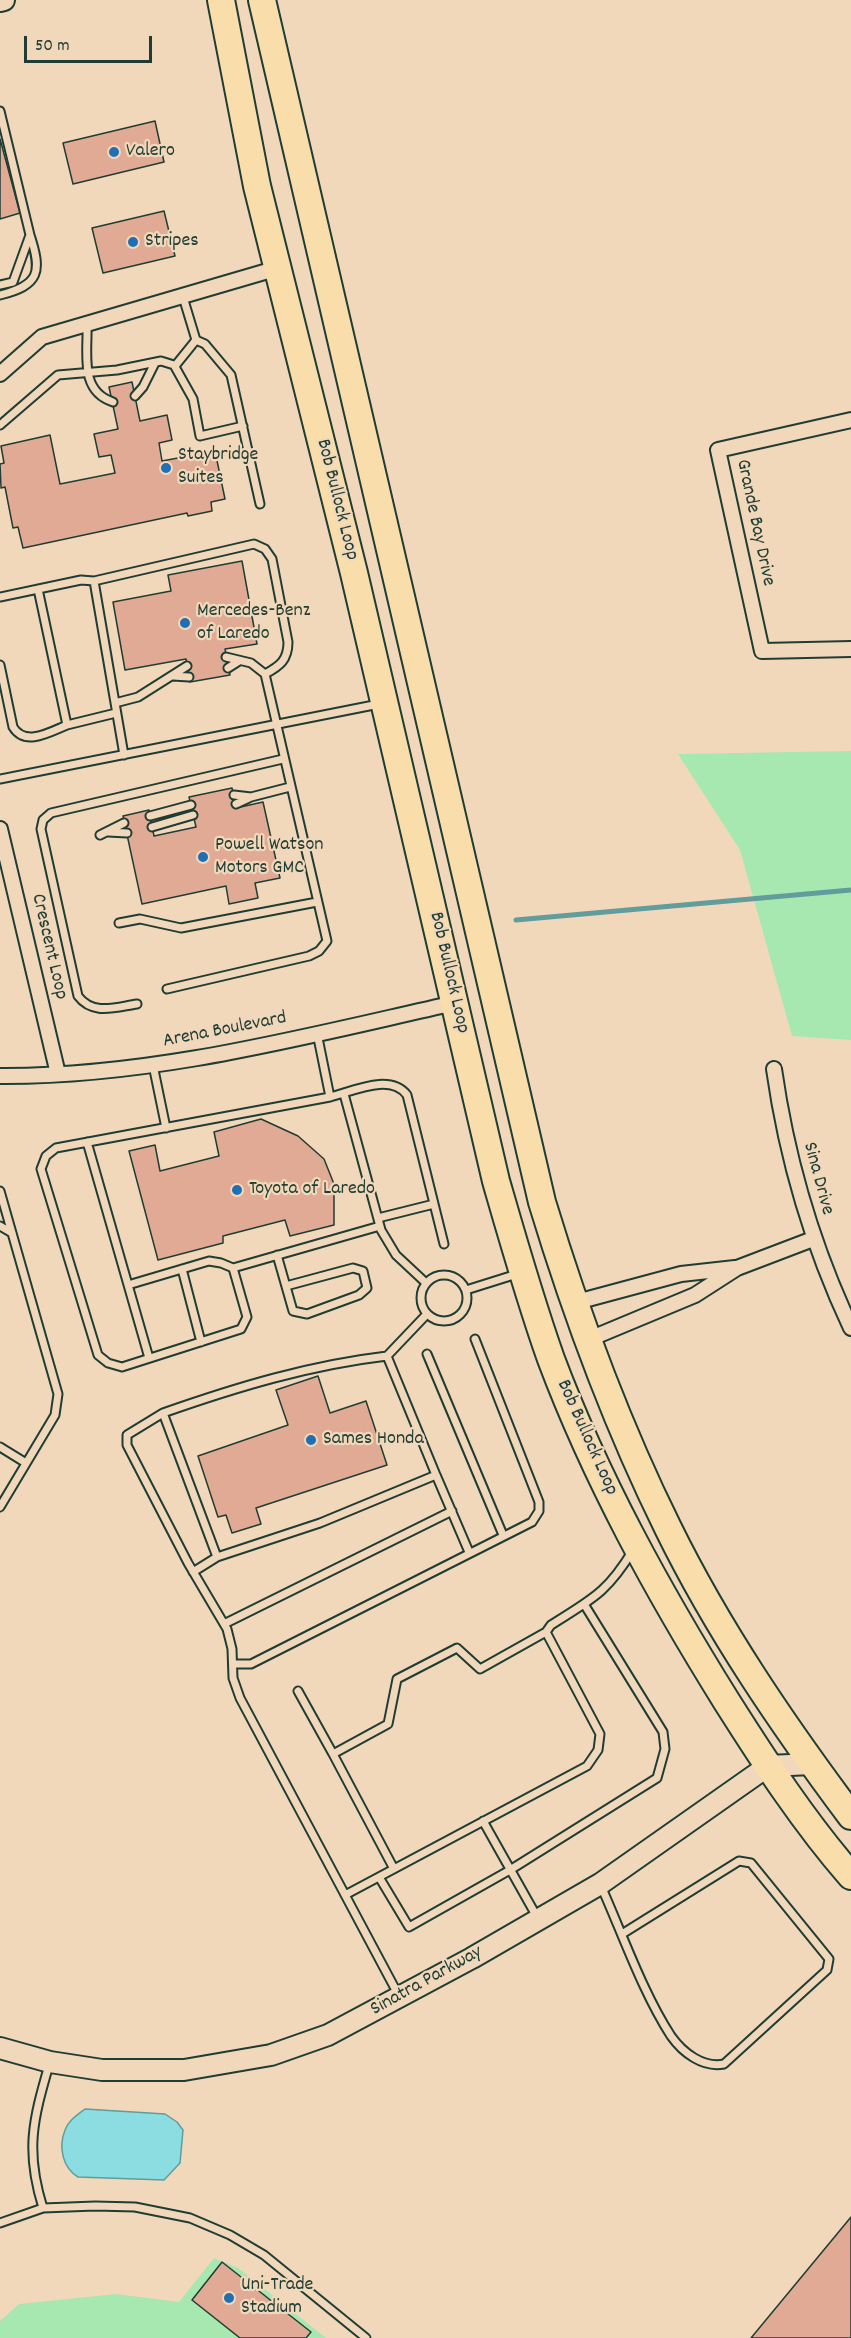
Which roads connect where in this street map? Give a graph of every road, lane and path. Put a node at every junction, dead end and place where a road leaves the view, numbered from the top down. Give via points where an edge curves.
1 (221, 0) edge
2 (262, 0) edge
3 (0, 111) edge
4 (30, 235) junction
5 (278, 268) junction
6 (0, 285) edge
7 (0, 295) edge
8 (183, 297) junction
9 (87, 326) junction
10 (196, 340) junction
11 (155, 363) junction
12 (175, 366) junction
13 (0, 374) edge
14 (87, 374) junction
15 (135, 396) dead end
16 (112, 402) dead end
17 (851, 420) edge
18 (0, 425) edge
19 (243, 426) junction
20 (260, 504) dead end
21 (94, 581) junction
22 (38, 589) junction
23 (0, 597) edge
24 (851, 649) edge
25 (226, 657) dead end
26 (239, 662) junction
27 (0, 665) edge
28 (187, 666) dead end
29 (228, 668) dead end
30 (265, 674) junction
31 (171, 677) junction
32 (189, 677) dead end
33 (115, 703) junction
34 (385, 703) junction
35 (116, 713) junction
36 (67, 725) junction
37 (275, 725) junction
38 (124, 755) junction
39 (283, 759) junction
40 (0, 779) edge
41 (290, 787) junction
42 (234, 795) dead end
43 (251, 797) junction
44 (236, 804) dead end
45 (191, 805) dead end
46 (193, 815) dead end
47 (150, 816) dead end
48 (124, 823) dead end
49 (152, 827) dead end
50 (0, 829) edge
51 (108, 832) junction
52 (127, 833) dead end
53 (100, 835) dead end
54 (5, 869) edge
55 (317, 902) junction
56 (119, 923) dead end
57 (167, 989) dead end
58 (455, 1003) junction
59 (138, 1004) dead end
60 (317, 1033) junction
61 (153, 1065) junction
62 (774, 1069) dead end
63 (58, 1074) junction
64 (0, 1076) edge
65 (344, 1094) junction
66 (330, 1097) junction
67 (166, 1128) junction
68 (87, 1142) junction
69 (0, 1191) edge
70 (435, 1204) junction
71 (379, 1222) junction
72 (0, 1226) edge
73 (12, 1233) junction
74 (813, 1239) junction
75 (444, 1244) dead end
76 (277, 1255) junction
77 (233, 1268) junction
78 (737, 1268) junction
79 (182, 1269) junction
80 (522, 1273) junction
81 (426, 1283) junction
82 (128, 1285) junction
83 (286, 1286) junction
84 (466, 1290) junction
85 (573, 1303) junction
86 (427, 1314) junction
87 (851, 1328) edge
88 (475, 1340) dead end
89 (587, 1340) junction
90 (201, 1342) junction
91 (428, 1354) dead end
92 (387, 1356) junction
93 (149, 1358) junction
94 (163, 1413) junction
95 (0, 1447) edge
96 (26, 1463) junction
97 (436, 1475) junction
98 (0, 1491) edge
99 (7, 1495) junction
100 (0, 1507) edge
101 (452, 1511) junction
102 (503, 1535) junction
103 (635, 1545) junction
104 (469, 1552) junction
105 (217, 1557) junction
106 (193, 1572) junction
107 (584, 1604) junction
108 (224, 1624) junction
109 (546, 1632) junction
110 (232, 1664) junction
111 (298, 1690) dead end
112 (333, 1754) junction
113 (812, 1764) junction
114 (768, 1766) junction
115 (851, 1816) edge
116 (483, 1821) junction
117 (393, 1869) junction
118 (510, 1870) junction
119 (851, 1876) edge
120 (379, 1877) junction
121 (600, 1884) junction
122 (345, 1895) junction
123 (538, 1920) junction
124 (622, 1934) junction
125 (400, 1998) junction
126 (0, 2048) edge
127 (50, 2061) junction
128 (43, 2208) junction
129 (0, 2223) edge
130 (366, 2338) edge

1 - 5 highway, Bob Bullock Loop via 257,186
2 - 85 highway, Bob Bullock Loop via 542,1202
3 - 4 lane
4 - 6 lane via 13,282
4 - 7 lane via 38,260 36,273 19,290
5 - 8 street
5 - 34 highway, Bob Bullock Loop
8 - 9 street
8 - 10 lane
9 - 13 street via 42,337
9 - 14 lane
10 - 12 lane
10 - 19 lane via 205,344 231,375
11 - 12 lane
11 - 14 lane
11 - 15 lane
12 - 19 lane via 193,399 200,436
14 - 16 lane via 94,391
14 - 18 lane via 58,375
17 - 24 street, Grande Bay Drive via 718,450 762,651
19 - 20 lane
21 - 22 lane
21 - 30 lane via 254,544 265,549 272,559 288,652 282,665
21 - 33 lane
22 - 23 lane
22 - 36 lane
25 - 26 lane
26 - 29 lane
26 - 30 lane via 251,663
27 - 36 lane via 18,735 24,738 45,734
28 - 31 lane
30 - 37 lane
31 - 32 lane
31 - 33 lane via 138,697
33 - 35 lane
34 - 37 lane
34 - 58 highway, Bob Bullock Loop
35 - 36 lane
35 - 38 lane
37 - 38 lane
37 - 39 lane
38 - 40 lane
39 - 41 lane
39 - 59 lane via 51,813 43,820 41,829 78,996 96,1010
41 - 43 lane
41 - 55 lane
42 - 43 lane
43 - 44 lane
45 - 47 lane
46 - 49 lane
48 - 51 lane
50 - 54 street, Crescent Loop
51 - 52 lane
51 - 53 lane
54 - 63 street, Crescent Loop
55 - 56 lane via 181,928 140,919
55 - 57 lane via 327,941 319,951
58 - 60 street, Arena Boulevard
58 - 80 highway, Bob Bullock Loop
60 - 61 street, Arena Boulevard
60 - 66 lane
61 - 63 street, Arena Boulevard
61 - 67 lane
62 - 74 street, Sina Drive via 781,1119
63 - 64 street, Arena Boulevard
65 - 66 lane
65 - 70 lane via 390,1083 400,1086 408,1095
65 - 71 lane
66 - 67 lane
67 - 68 lane
68 - 82 lane
68 - 93 lane via 56,1148 46,1156 41,1169 98,1355 122,1367
69 - 73 lane
70 - 71 lane
70 - 75 lane
71 - 76 lane
71 - 81 lane via 396,1255
72 - 73 lane
73 - 96 lane via 58,1394 55,1415
74 - 78 street
74 - 87 street, Sina Drive
76 - 77 lane
76 - 83 lane
77 - 79 lane via 208,1261
77 - 90 lane via 246,1323 241,1329
78 - 85 street via 681,1274
78 - 89 street via 695,1294
79 - 82 lane
79 - 90 lane
80 - 84 lane
80 - 103 highway, Bob Bullock Loop via 556,1371
81 - 84 lane via 436,1275 451,1275
81 - 86 lane via 421,1301
82 - 93 lane
83 - 83 lane via 293,1311 298,1314 359,1295 367,1288 363,1271 353,1268
84 - 86 lane via 466,1305 458,1317 443,1321
85 - 89 highway, Bob Bullock Loop
86 - 92 lane
88 - 102 lane via 539,1502 539,1511 532,1521
89 - 113 highway, Bob Bullock Loop via 610,1402 668,1529 726,1635
90 - 93 lane
91 - 102 lane
92 - 94 lane via 344,1361 246,1384
92 - 97 lane
94 - 105 lane
94 - 106 lane via 136,1428 127,1436 127,1445
95 - 96 lane
96 - 99 lane
97 - 101 lane
97 - 105 lane via 320,1523
98 - 99 lane
99 - 100 lane
101 - 104 lane
101 - 108 lane
102 - 104 lane
103 - 107 lane via 605,1590
103 - 114 highway, Bob Bullock Loop
104 - 110 lane via 251,1664
105 - 106 lane
106 - 108 lane
107 - 109 lane
107 - 118 lane via 663,1732 662,1766 657,1778
108 - 110 lane
109 - 112 lane via 480,1669 457,1648 398,1679 388,1724
109 - 116 lane via 600,1734 598,1750 586,1766
110 - 122 lane via 232,1678 240,1698
111 - 112 lane
112 - 117 lane
113 - 114 street
113 - 115 highway, Bob Bullock Loop
114 - 119 highway, Bob Bullock Loop
114 - 121 street, Sinatra Parkway
116 - 117 lane
116 - 118 lane
117 - 120 lane
118 - 120 lane via 408,1927
118 - 123 lane
120 - 122 lane
121 - 123 street, Sinatra Parkway
121 - 124 lane
122 - 125 lane
123 - 125 street, Sinatra Parkway
124 - 124 lane via 672,2037 700,2062 713,2066 724,2064 827,1970 829,1959 751,1863 739,1861
125 - 127 street, Sinatra Parkway via 328,2035 271,2055 226,2065 139,2072
126 - 127 street, Sinatra Parkway
127 - 128 lane via 31,2143 34,2178
128 - 129 lane
128 - 130 lane via 135,2207 190,2218 264,2255

